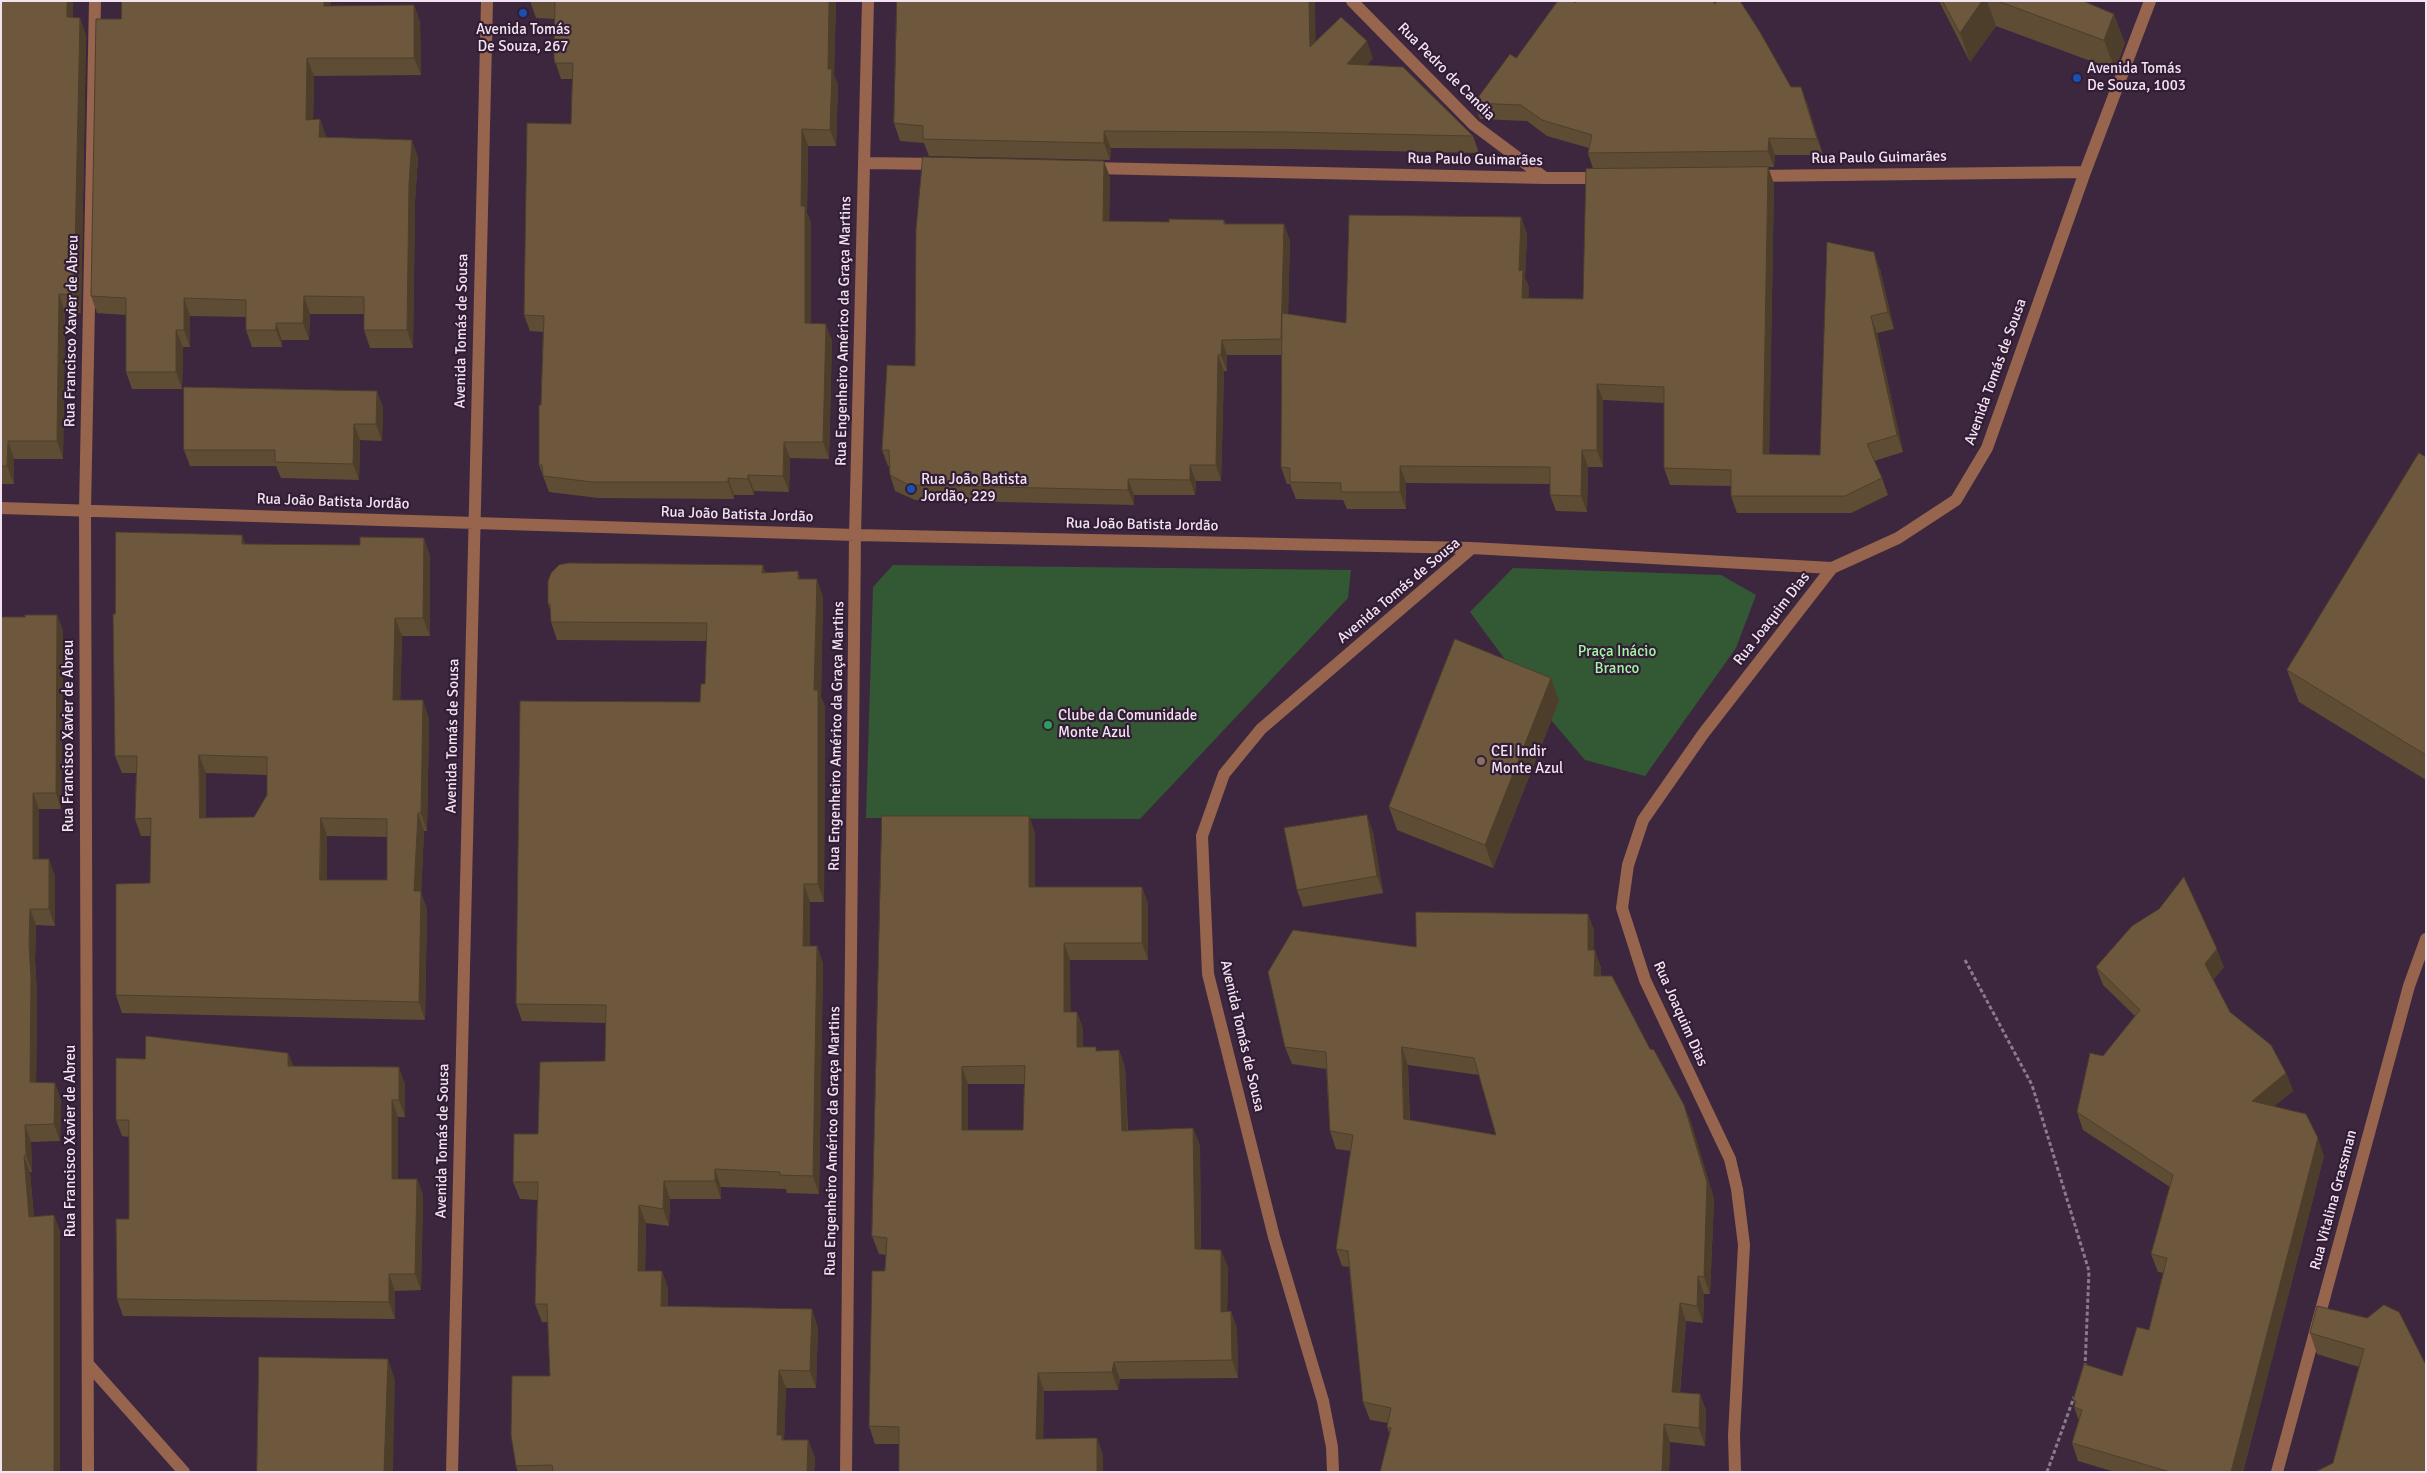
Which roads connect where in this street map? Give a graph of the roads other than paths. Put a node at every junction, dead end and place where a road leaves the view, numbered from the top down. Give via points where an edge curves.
1 (95, 1) edge
2 (487, 1) edge
3 (868, 1) edge
4 (1352, 1) edge
5 (2150, 1) edge
6 (864, 163) junction
7 (953, 165) edge
8 (1081, 168) edge
9 (2085, 172) junction
10 (1745, 176) edge
11 (1545, 178) junction
12 (1615, 178) edge
13 (1, 508) edge
14 (85, 510) junction
15 (474, 523) junction
16 (855, 535) junction
17 (1472, 548) junction
18 (1832, 568) junction
19 (2426, 939) edge
20 (88, 1364) junction
21 (88, 1472) edge
22 (184, 1472) edge
23 (452, 1472) edge
24 (846, 1472) edge
25 (1333, 1472) edge
26 (1734, 1472) edge
27 (2278, 1472) edge

1 - 14 street, Rua Francisco Xavier de Abreu
2 - 15 street, Avenida Tomás de Sousa
3 - 6 street, Rua Engenheiro Américo da Graça Martins
4 - 11 street, Rua Pedro de Candia via 1474,125
5 - 9 street, Avenida Tomás de Sousa
6 - 7 street
6 - 16 street, Rua Engenheiro Américo da Graça Martins
8 - 11 street, Rua Paulo Guimarães
9 - 10 street, Rua Paulo Guimarães
9 - 18 street, Avenida Tomás de Sousa via 1988,448 1956,500 1898,538
11 - 12 street, Rua Paulo Guimarães
13 - 14 street, Rua João Batista Jordão
14 - 15 street, Rua João Batista Jordão
14 - 20 street, Rua Francisco Xavier de Abreu
15 - 16 street, Rua João Batista Jordão
15 - 23 street, Avenida Tomás de Sousa
16 - 17 street, Rua João Batista Jordão
16 - 24 street, Rua Engenheiro Américo da Graça Martins
17 - 18 street, Avenida Tomás de Sousa
17 - 25 street, Avenida Tomás de Sousa via 1261,729 1224,774 1202,836 1208,974 1274,1237 1323,1401
18 - 26 street, Rua Joaquim Dias via 1702,734 1643,820 1628,865 1622,908 1645,980 1730,1158 1738,1189 1744,1245
19 - 27 street, Rua Vitalina Grassman via 2409,986
20 - 21 street, Rua Francisco Xavier de Abreu
20 - 22 street

